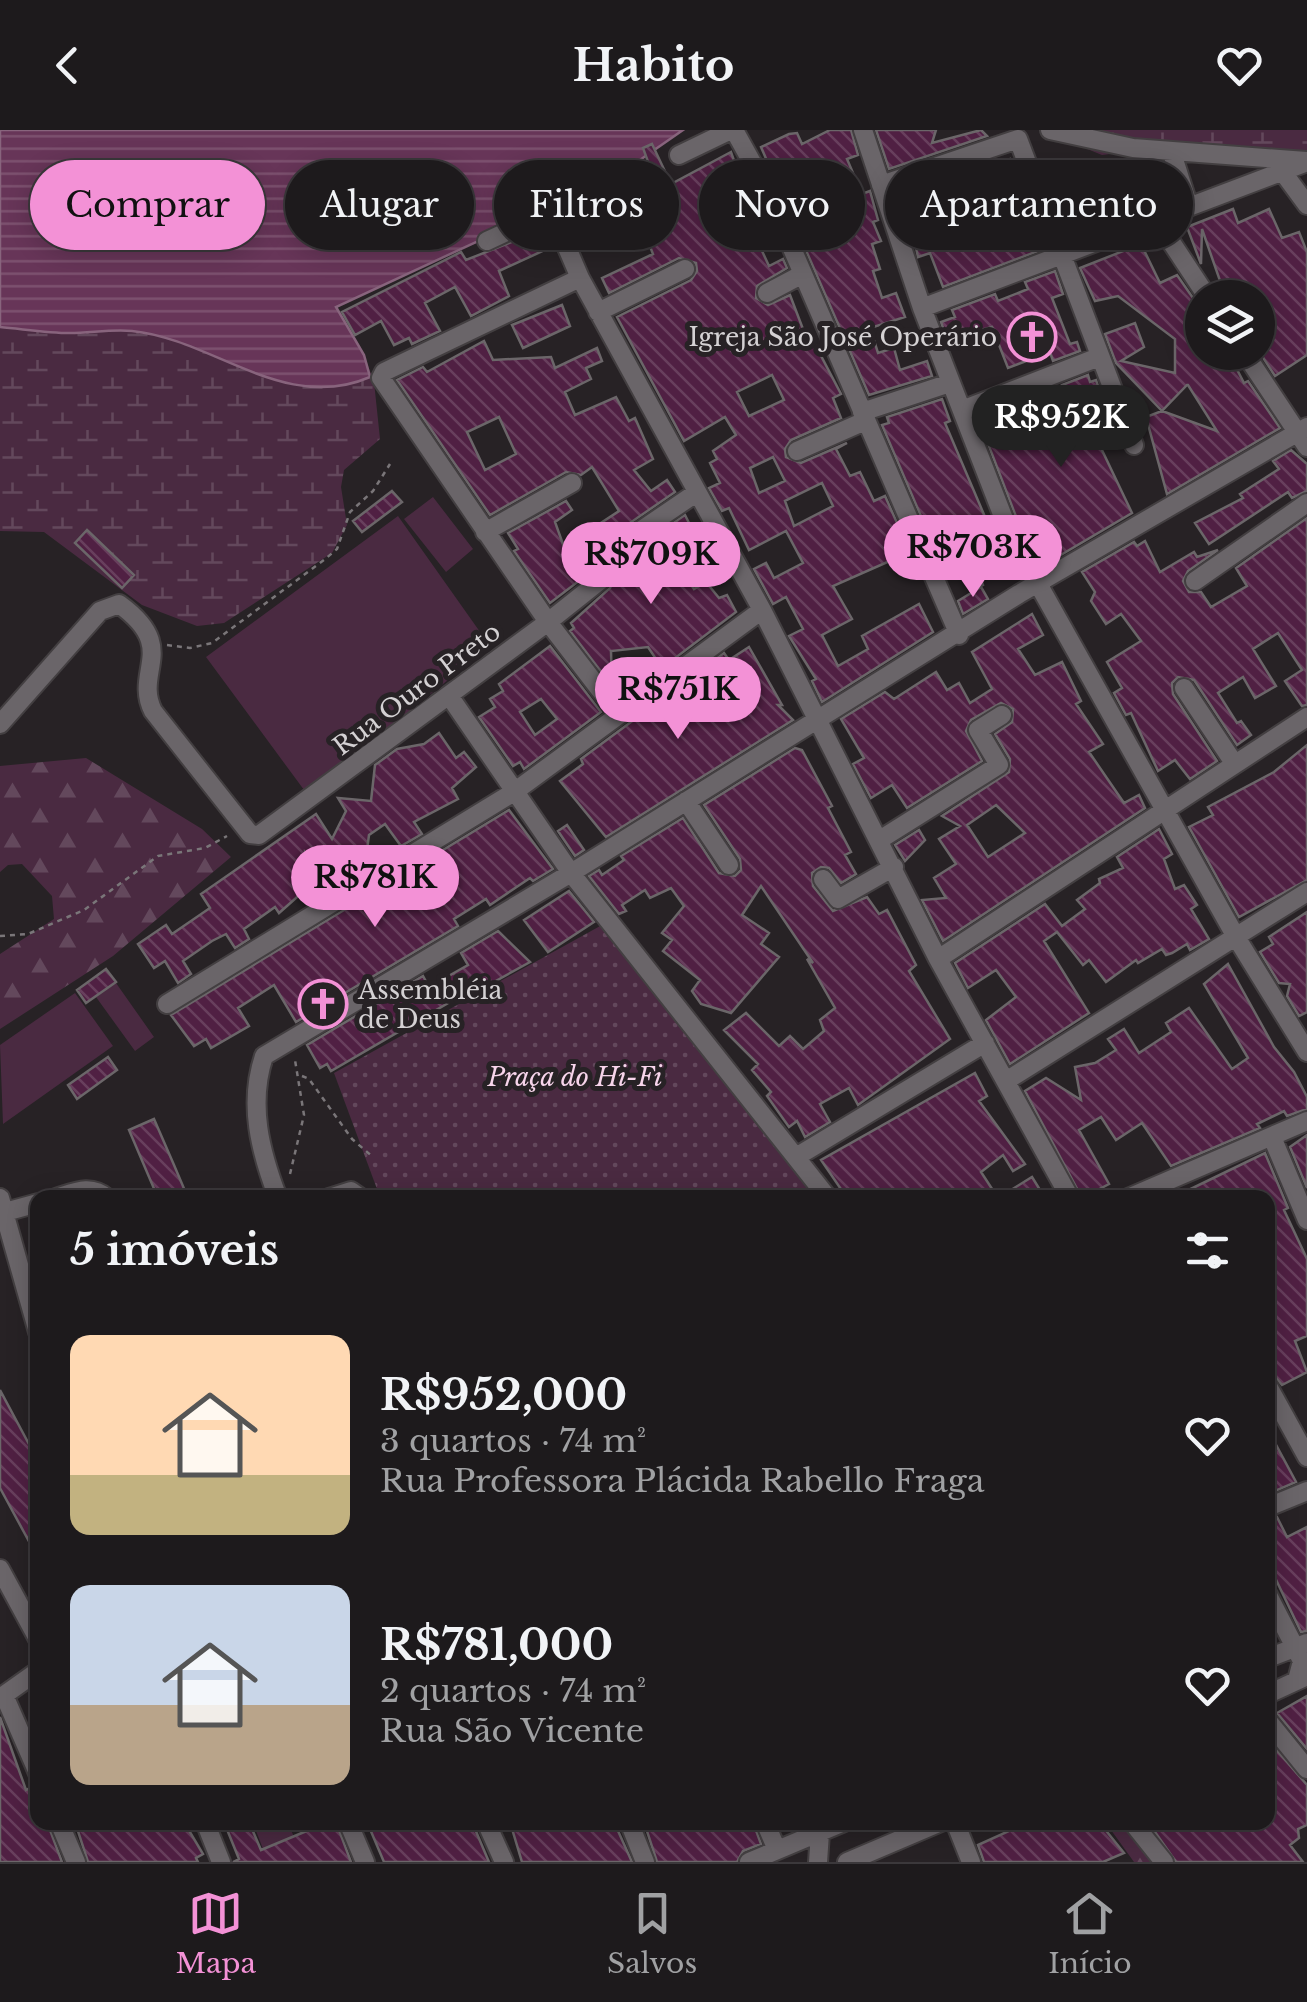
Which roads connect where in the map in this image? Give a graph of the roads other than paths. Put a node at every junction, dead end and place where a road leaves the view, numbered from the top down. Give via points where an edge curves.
1 (733, 130) edge
2 (1050, 130) edge
3 (864, 136) edge
4 (1172, 153) junction
5 (679, 155) dead end
6 (750, 160) edge
7 (1174, 160) edge
8 (1307, 161) edge
9 (1282, 172) junction
10 (881, 185) junction
11 (1193, 205) edge
12 (1307, 205) edge
13 (487, 242) dead end
14 (792, 250) edge
15 (1072, 250) edge
16 (1176, 250) edge
17 (1061, 254) junction
18 (685, 269) dead end
19 (802, 275) junction
20 (580, 278) junction
21 (1196, 280) edge
22 (767, 293) dead end
23 (922, 308) junction
24 (598, 312) junction
25 (1100, 357) junction
26 (1257, 370) edge
27 (950, 383) junction
28 (962, 410) junction
29 (864, 416) junction
30 (1304, 436) edge
31 (1134, 446) dead end
32 (798, 451) dead end
33 (560, 482) dead end
34 (696, 493) junction
35 (1307, 503) edge
36 (485, 532) junction
37 (1195, 581) dead end
38 (1039, 585) junction
39 (762, 610) junction
40 (548, 622) junction
41 (959, 634) junction
42 (1184, 688) dead end
43 (450, 698) junction
44 (617, 712) junction
45 (1002, 715) dead end
46 (1307, 717) edge
47 (814, 719) junction
48 (0, 724) edge
49 (1234, 763) junction
50 (514, 792) junction
51 (686, 802) junction
52 (1164, 807) junction
53 (881, 839) junction
54 (730, 865) dead end
55 (894, 867) junction
56 (571, 872) junction
57 (823, 880) dead end
58 (1307, 892) edge
59 (1236, 937) junction
60 (938, 958) junction
61 (167, 1004) dead end
62 (986, 1042) junction
63 (1307, 1052) edge
64 (1006, 1080) junction
65 (1307, 1121) edge
66 (1272, 1136) junction
67 (796, 1156) junction
68 (275, 1190) edge
69 (822, 1190) edge
70 (1066, 1190) edge
71 (1164, 1190) edge
72 (30, 1203) edge
73 (3, 1205) edge
74 (1307, 1220) edge
75 (30, 1303) edge
76 (1275, 1399) edge
77 (1307, 1457) edge
78 (1307, 1491) edge
79 (1275, 1504) edge
80 (0, 1569) edge
81 (1275, 1605) edge
82 (30, 1625) edge
83 (1302, 1645) edge
84 (1275, 1655) edge
85 (30, 1677) edge
86 (1302, 1678) edge
87 (1275, 1691) edge
88 (2, 1696) edge
89 (1275, 1730) edge
90 (30, 1755) edge
91 (1307, 1769) edge
92 (62, 1830) edge
93 (207, 1830) edge
94 (351, 1830) edge
95 (490, 1830) edge
96 (631, 1830) edge
97 (764, 1830) edge
98 (827, 1830) edge
99 (888, 1830) edge
100 (922, 1830) edge
101 (958, 1830) edge
102 (1138, 1830) edge
103 (820, 1833) junction
104 (884, 1846) junction
105 (760, 1858) edge
106 (76, 1862) edge
107 (221, 1862) edge
108 (365, 1862) edge
109 (504, 1862) edge
110 (645, 1862) edge
111 (818, 1862) edge
112 (847, 1862) edge
113 (971, 1862) edge
114 (1164, 1862) edge

1 - 5 street
1 - 6 street
2 - 4 street
3 - 10 street
4 - 7 street
4 - 8 street
8 - 9 street
9 - 11 street
9 - 12 street
10 - 17 street via 1018,139
10 - 23 street
13 - 20 street via 551,214
14 - 19 street
15 - 17 street
16 - 21 street
17 - 23 street
17 - 25 street
18 - 24 street
19 - 22 street
19 - 29 street
20 - 24 street
20 - 36 street via 381,375
23 - 27 street
24 - 34 street
25 - 28 street
25 - 31 street
26 - 30 street
27 - 28 street
27 - 29 street
28 - 38 street via 1009,532
29 - 32 street
29 - 41 street
30 - 38 street
33 - 36 street
34 - 39 street
34 - 40 street, Rua Ouro Preto via 618,546 602,579
35 - 37 street
36 - 40 street
38 - 41 street
38 - 52 street
39 - 44 street
39 - 47 street
40 - 43 street, Rua Ouro Preto
40 - 44 street
41 - 47 street
42 - 49 street
43 - 48 street, Rua Ouro Preto via 252,831 152,711 146,691 154,653 142,627 119,604 109,604
43 - 50 street
44 - 50 street
45 - 53 street via 978,731 999,765
46 - 49 street
47 - 51 street
47 - 53 street
49 - 52 street
50 - 56 street
50 - 61 street
51 - 54 street
51 - 56 street
52 - 59 street
52 - 60 street
53 - 55 street
55 - 57 street via 838,899
55 - 60 street
56 - 67 street
56 - 68 street via 264,1056 256,1125
58 - 59 street
59 - 63 street
59 - 64 street
60 - 62 street
62 - 64 street
62 - 67 street
64 - 70 street
65 - 66 street
66 - 71 street
66 - 74 street
67 - 69 street
72 - 73 street
73 - 75 street
76 - 77 street
78 - 79 street
80 - 82 street
81 - 83 street
83 - 84 street
83 - 86 street
85 - 88 street
86 - 87 street
88 - 90 street
89 - 91 street
92 - 106 street
93 - 107 street
94 - 108 street
95 - 109 street
96 - 110 street
97 - 105 street
98 - 103 street
99 - 104 street
100 - 104 street
101 - 113 street
102 - 114 street
103 - 105 street
103 - 111 street
104 - 112 street

